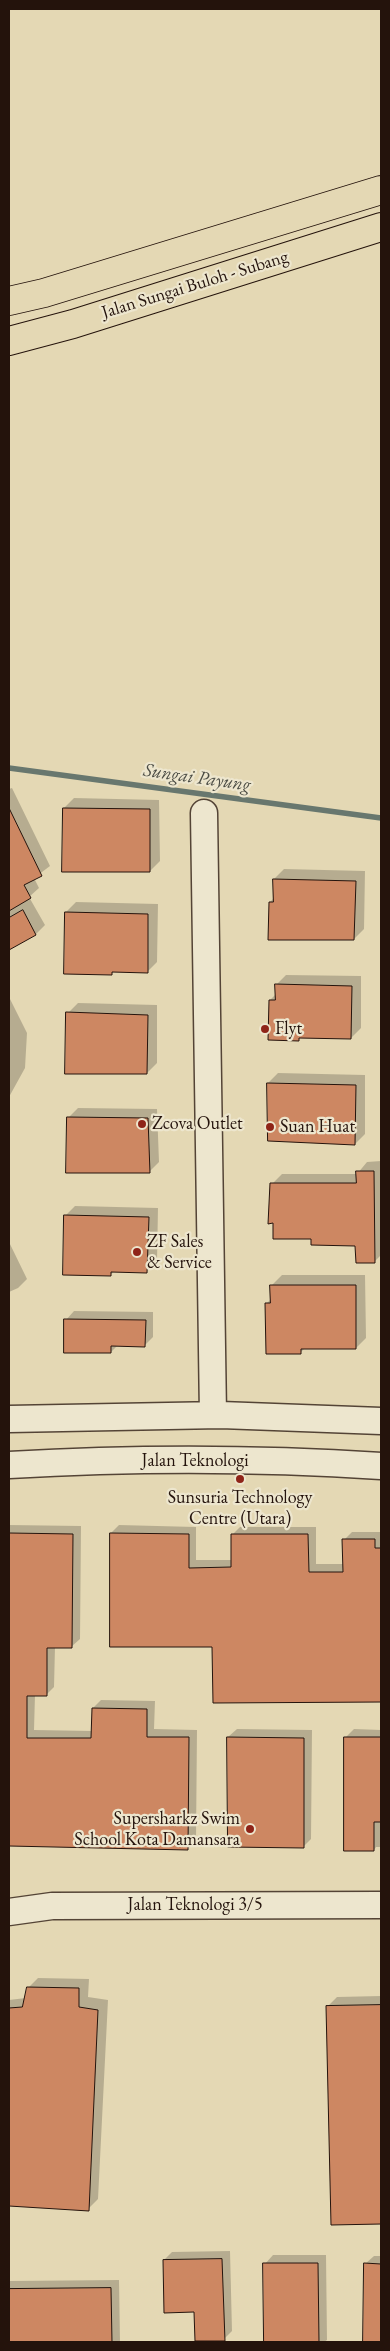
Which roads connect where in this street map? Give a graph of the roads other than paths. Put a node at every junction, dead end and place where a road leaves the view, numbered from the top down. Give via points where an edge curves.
1 (381, 190) edge
2 (381, 227) edge
3 (9, 302) edge
4 (9, 341) edge
5 (204, 813) dead end
6 (213, 1415) junction
7 (9, 1419) edge
8 (381, 1420) edge
9 (9, 1464) edge
10 (381, 1466) edge
11 (381, 1905) edge
12 (9, 1912) edge

1 - 3 highway, Jalan Sungai Buloh - Subang
2 - 4 highway, Jalan Sungai Buloh - Subang
5 - 6 street
6 - 7 street
6 - 8 street
9 - 10 street, Jalan Teknologi via 115,1460
11 - 12 street, Jalan Teknologi 3/5 via 52,1906

